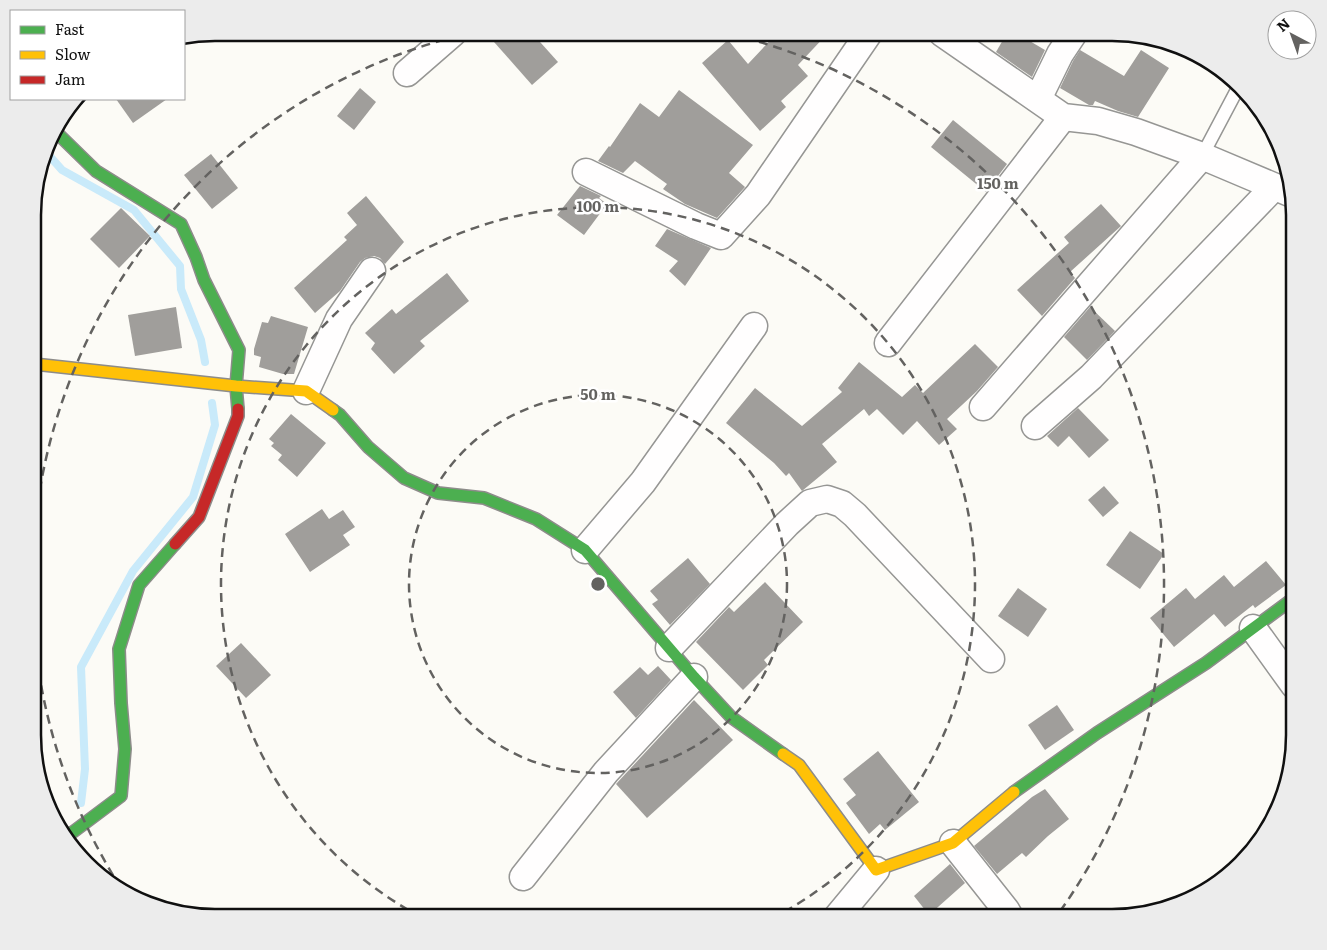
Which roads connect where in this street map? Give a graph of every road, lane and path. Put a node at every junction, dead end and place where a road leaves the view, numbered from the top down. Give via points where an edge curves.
1 (443, 42) edge
2 (864, 42) edge
3 (955, 42) edge
4 (1068, 42) edge
5 (407, 73) dead end
6 (1236, 93) edge
7 (1038, 99) junction
8 (1063, 117) junction
9 (60, 136) edge
10 (1202, 156) junction
11 (586, 172) dead end
12 (1283, 190) edge
13 (372, 271) dead end
14 (754, 326) dead end
15 (888, 343) dead end
16 (41, 365) edge
17 (236, 386) junction
18 (306, 391) junction
19 (983, 407) dead end
20 (1035, 426) dead end
21 (585, 550) junction
22 (1285, 605) edge
23 (1254, 628) junction
24 (669, 648) junction
25 (991, 659) dead end
26 (1285, 672) edge
27 (694, 677) junction
28 (71, 833) edge
29 (953, 843) junction
30 (876, 870) junction
31 (523, 877) dead end
32 (844, 909) edge
33 (1005, 909) edge

1 - 5 street
2 - 11 street via 758,195 721,236
3 - 7 street
4 - 7 street
6 - 10 lane
7 - 8 street
8 - 10 street via 1098,121
8 - 15 street
9 - 17 street via 96,171 181,224 204,280 239,350
10 - 12 street
10 - 19 street
12 - 20 street via 1091,377
13 - 18 street via 339,319
14 - 21 street via 643,482
16 - 17 street
17 - 18 street
17 - 28 street via 238,416 199,517 139,585 119,649 125,749 121,796
18 - 21 street via 340,415 368,447 404,478 438,493 484,498 536,519
21 - 24 street
22 - 23 street
23 - 26 street
23 - 29 street via 1206,663 1096,733 1024,785
24 - 25 street via 787,524 810,503 827,499 842,504 855,515
24 - 27 street
27 - 30 street via 731,717 799,765
27 - 31 street via 606,772
29 - 30 street
29 - 33 street
30 - 32 street

